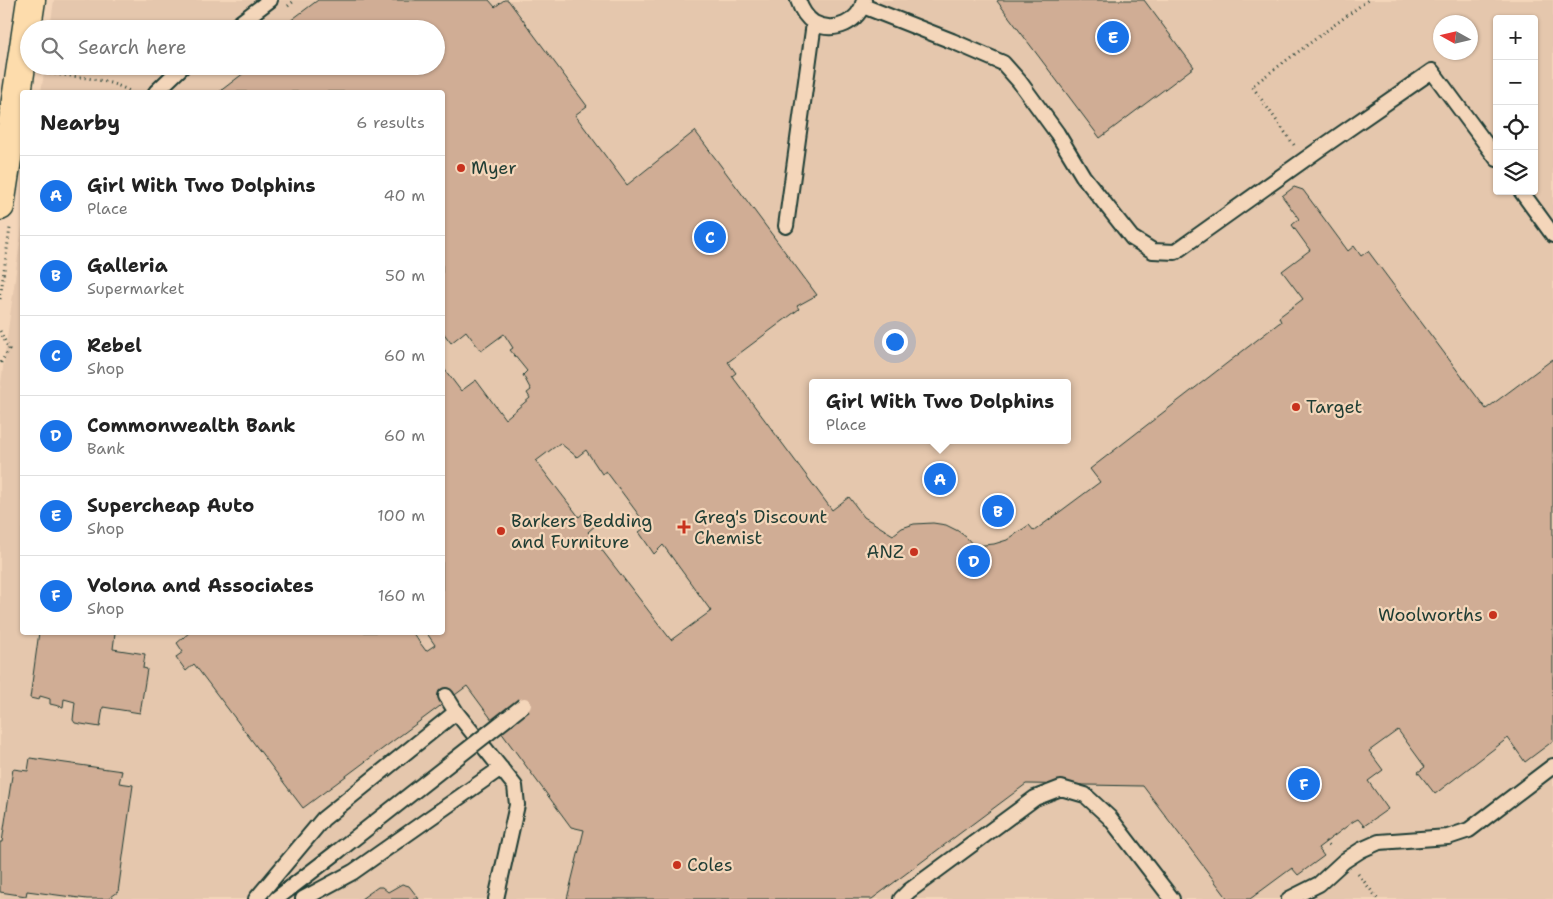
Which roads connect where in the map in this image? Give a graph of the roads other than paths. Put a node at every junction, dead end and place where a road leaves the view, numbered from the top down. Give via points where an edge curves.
1 (31, 0) edge
2 (270, 0) edge
3 (790, 0) edge
4 (864, 3) edge
5 (800, 6) edge
6 (28, 20) edge
7 (244, 20) edge
8 (814, 23) junction
9 (20, 73) edge
10 (174, 75) edge
11 (158, 90) edge
12 (1493, 154) edge
13 (1524, 195) edge
14 (0, 206) edge
15 (786, 226) dead end
16 (1553, 235) edge
17 (446, 696) dead end
18 (524, 705) dead end
19 (456, 712) junction
20 (1553, 766) edge
21 (501, 768) junction
22 (256, 899) edge
23 (276, 899) edge
24 (303, 899) edge
25 (496, 899) edge
26 (901, 899) edge
27 (1172, 899) edge
28 (1289, 899) edge

1 - 6 main road
2 - 7 lane
3 - 5 lane
4 - 8 lane via 855,18 842,26
4 - 12 lane via 1003,63 1057,133 1083,176 1132,238 1152,251 1175,252 1432,71
5 - 8 lane
8 - 15 lane
9 - 14 main road
10 - 11 lane
13 - 16 lane
17 - 19 lane
18 - 23 lane, bridge
19 - 21 lane
19 - 22 lane via 323,819
20 - 28 lane via 1468,830 1448,837 1379,842 1344,861 1319,884
21 - 24 lane via 353,872
21 - 25 lane via 515,786 517,805
26 - 27 lane via 1035,798 1062,788 1085,795 1110,818

